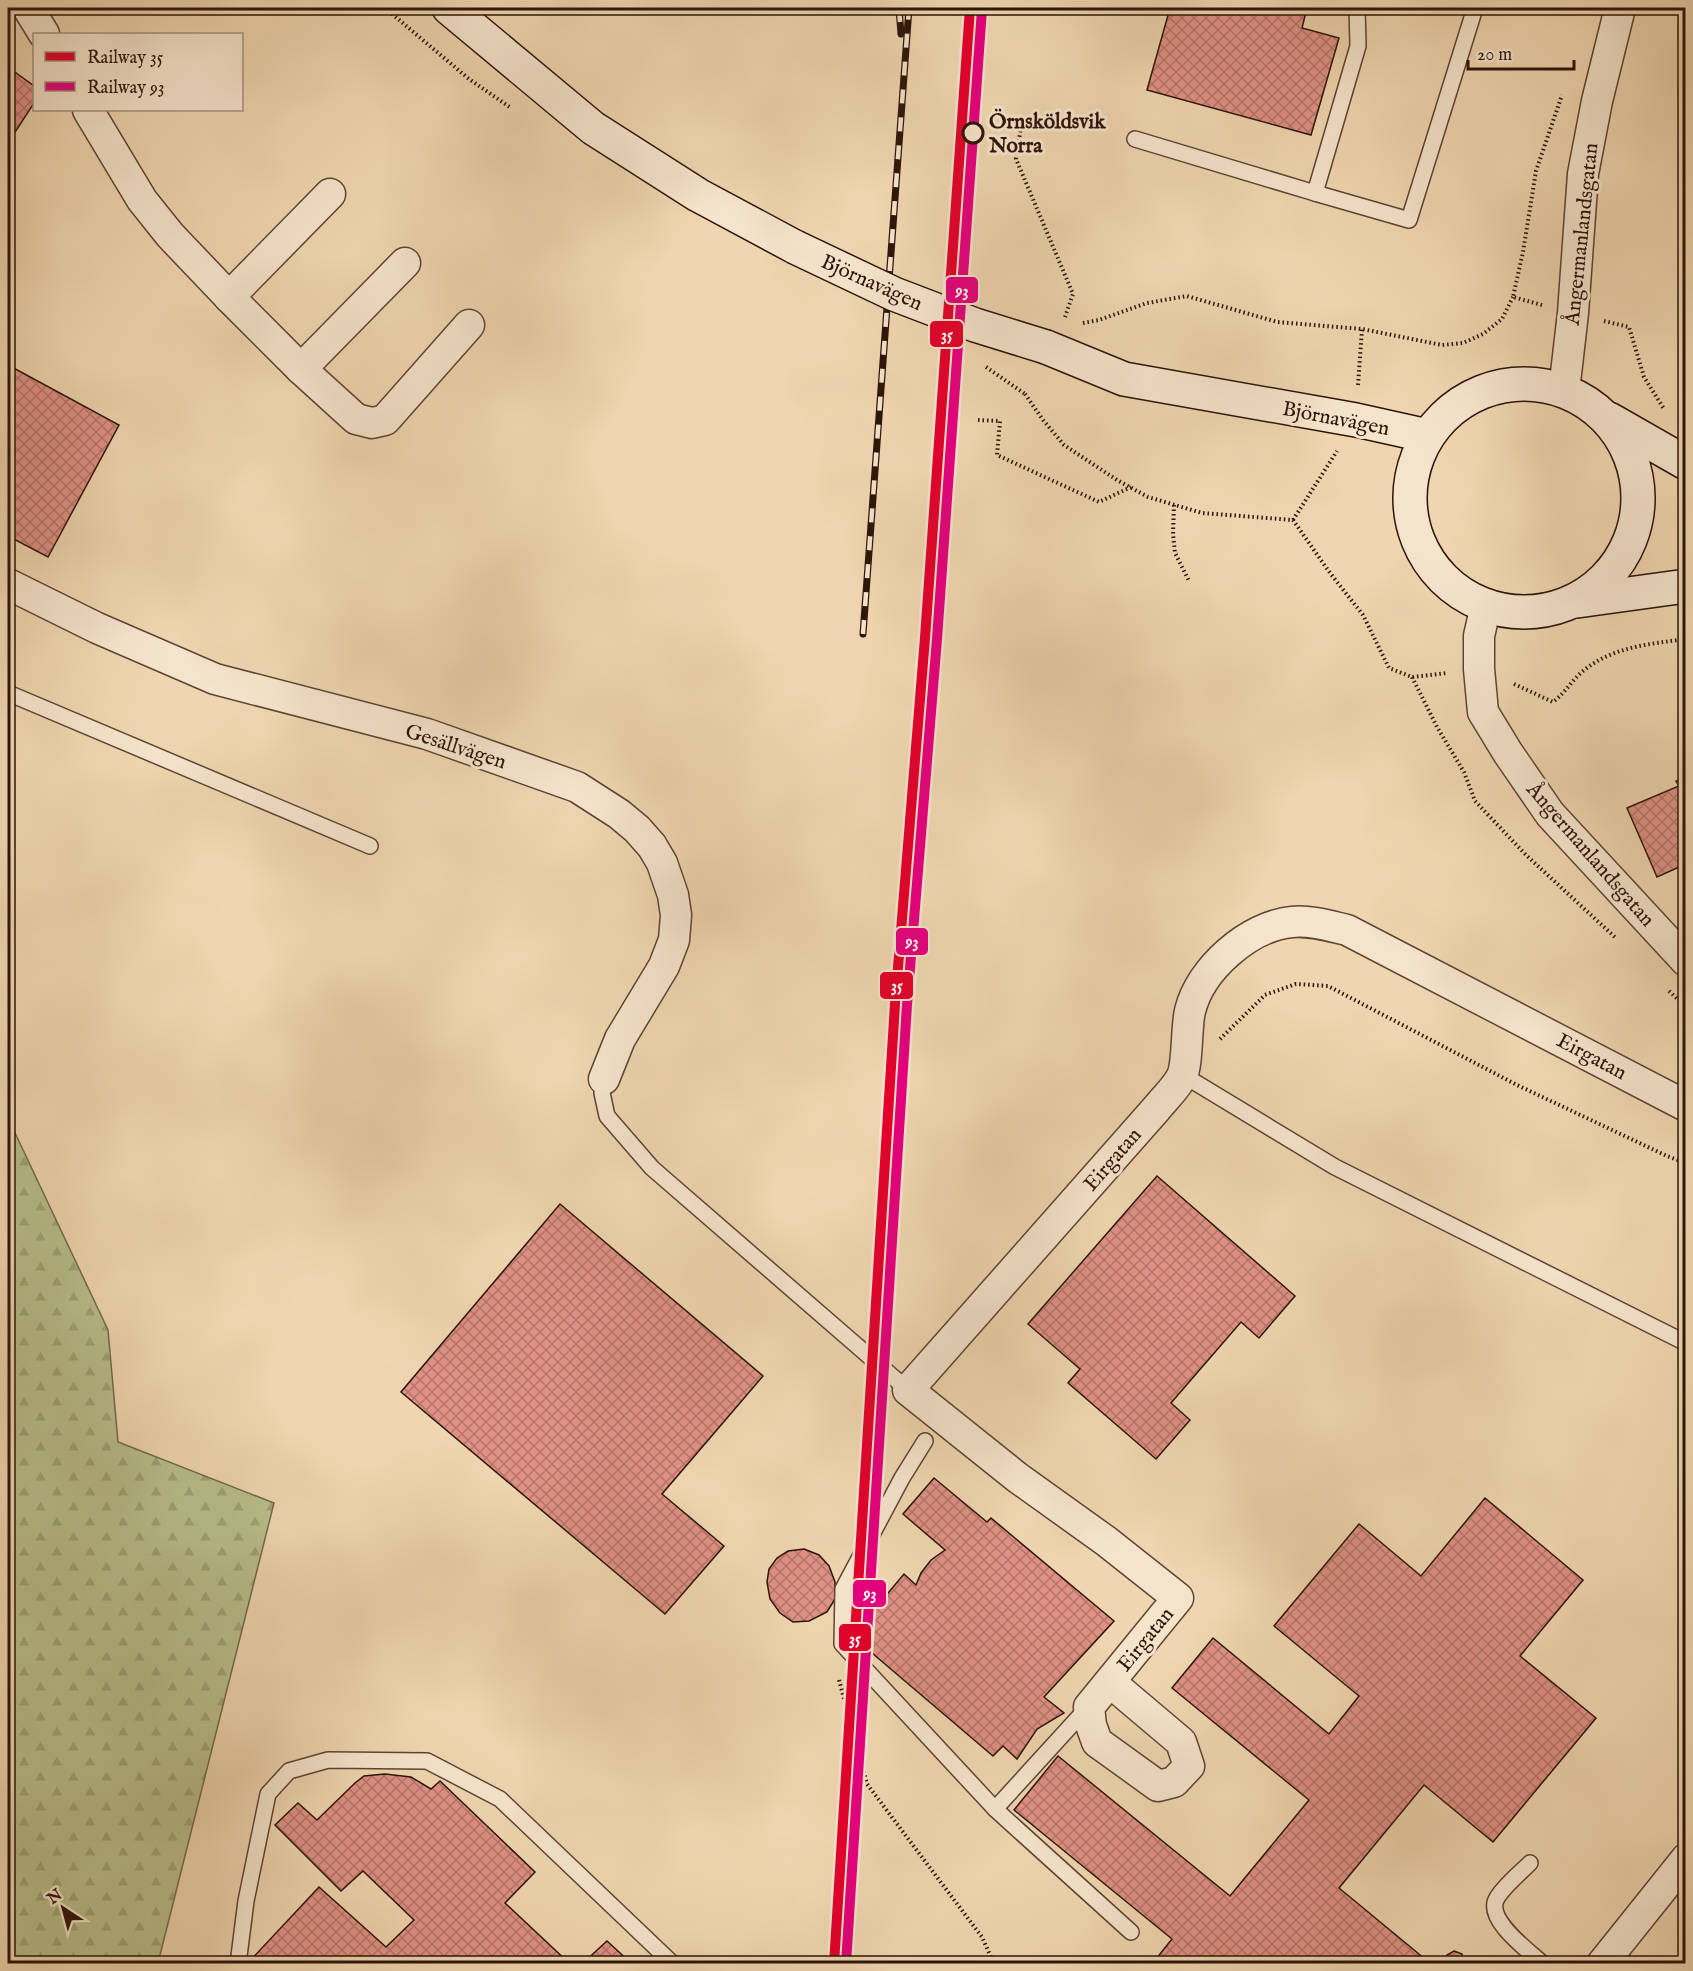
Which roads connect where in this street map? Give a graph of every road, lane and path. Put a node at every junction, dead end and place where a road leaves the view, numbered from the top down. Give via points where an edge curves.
1 (28, 8) edge
2 (449, 8) edge
3 (1357, 8) edge
4 (1475, 8) edge
5 (1620, 8) edge
6 (43, 33) edge
7 (89, 111) edge
8 (998, 126) dead end
9 (1135, 139) dead end
10 (1315, 193) junction
11 (330, 194) dead end
12 (405, 263) dead end
13 (229, 297) junction
14 (1513, 297) dead end
15 (1080, 323) dead end
16 (469, 325) dead end
17 (1054, 337) junction
18 (301, 369) junction
19 (1564, 391) junction
20 (1025, 394) dead end
21 (1603, 415) junction
22 (978, 420) dead end
23 (1428, 436) junction
24 (1686, 463) edge
25 (1131, 488) junction
26 (1174, 505) junction
27 (1189, 581) dead end
28 (8, 584) edge
29 (1686, 586) edge
30 (1569, 602) junction
31 (1486, 605) junction
32 (1686, 639) edge
33 (1479, 669) junction
34 (8, 693) edge
35 (370, 846) dead end
36 (1686, 961) edge
37 (1183, 1075) junction
38 (604, 1079) joint
39 (1682, 1098) edge
40 (1686, 1163) edge
41 (1686, 1343) edge
42 (908, 1390) junction
43 (925, 1440) dead end
44 (842, 1644) junction
45 (1110, 1682) junction
46 (1089, 1707) junction
47 (995, 1809) junction
48 (1686, 1859) edge
49 (1530, 1863) dead end
50 (1131, 1932) dead end
51 (238, 1964) edge
52 (673, 1964) edge
53 (994, 1964) edge
54 (1543, 1964) edge
55 (1602, 1964) edge

1 - 6 street
2 - 17 main road, Björnavägen, bridge via 593,128 698,195 894,294 975,325
3 - 10 lane via 1358,46
4 - 10 lane via 1409,220
5 - 19 street, Ångermanlandsgatan via 1583,174
7 - 13 street via 142,200
8 - 17 path via 1021,127 1016,159 1073,294
9 - 10 lane
11 - 13 street
12 - 18 street
13 - 18 street
14 - 15 path via 1502,319 1483,334 1463,343 1442,345 1362,329 1276,322 1187,296
16 - 18 street via 385,420 372,423 356,419
17 - 23 main road, Björnavägen via 1124,379
19 - 21 main road
19 - 23 main road via 1526,384 1488,390 1454,408
20 - 25 path via 1064,445
21 - 24 main road
21 - 30 main road via 1626,445 1633,463 1637,481 1636,519 1623,554 1612,570 1585,594
22 - 25 path via 1000,421 997,455 1099,502
23 - 31 main road via 1419,453 1411,489 1414,526 1429,560 1440,574 1453,587
25 - 26 path
26 - 27 path via 1174,553
26 - 33 path via 1202,513 1293,520 1363,615 1389,668 1412,677
28 - 38 street, Gesällvägen via 215,679 427,734 577,787 619,814 652,846 662,863 674,896 676,915 674,940 664,966 620,1039
29 - 30 main road
30 - 31 main road via 1536,610 1502,610
31 - 33 street, Ångermanlandsgatan via 1479,636
32 - 33 path via 1642,645 1598,660 1553,702
33 - 36 street, Ångermanlandsgatan via 1483,712 1550,814
34 - 35 lane
37 - 39 street, Eirgatan via 1189,1012 1198,988 1239,944 1261,930 1292,921 1347,930
37 - 40 path via 1265,995 1296,984 1329,986 1517,1085
37 - 41 lane via 1335,1167
37 - 42 street, Eirgatan
38 - 42 lane via 602,1093 607,1116 652,1168
42 - 45 street, Eirgatan via 1178,1598
43 - 44 lane via 843,1589
44 - 47 lane
44 - 53 path via 838,1678 867,1784 982,1936
45 - 46 street, Eirgatan
45 - 46 street, Eirgatan via 1181,1742 1189,1766 1174,1782 1158,1786 1097,1742
46 - 47 lane
47 - 50 lane
48 - 55 street
49 - 54 lane via 1496,1899 1494,1914 1506,1931
51 - 52 lane via 267,1794 289,1771 328,1760 427,1761 500,1799

